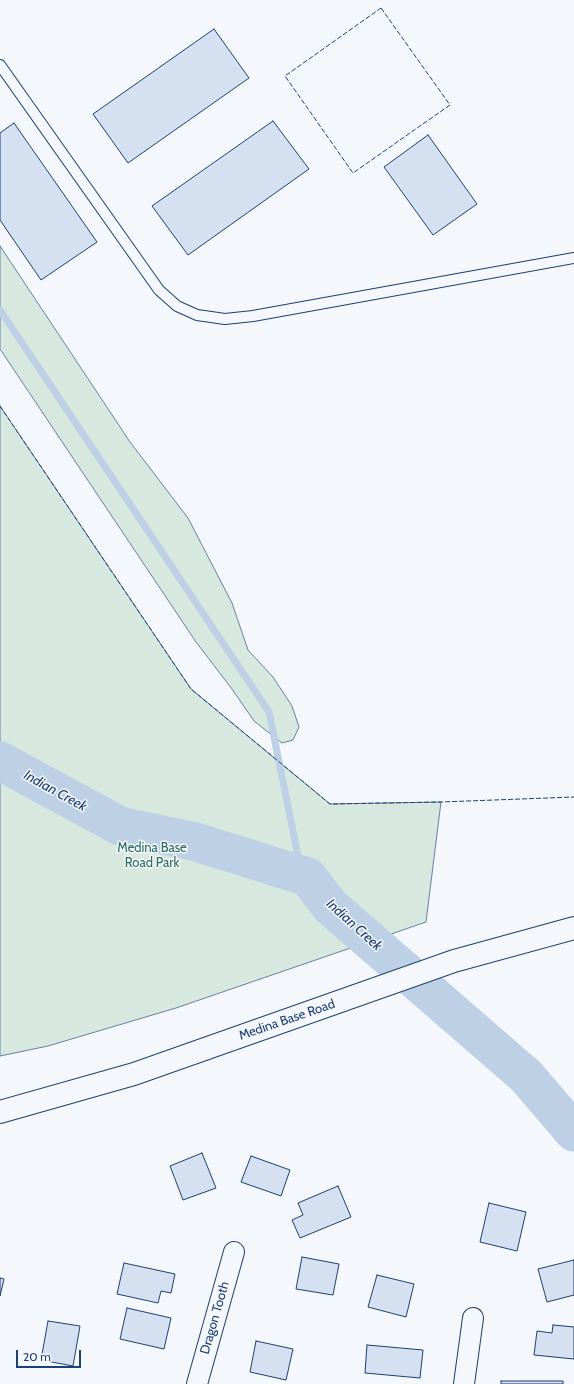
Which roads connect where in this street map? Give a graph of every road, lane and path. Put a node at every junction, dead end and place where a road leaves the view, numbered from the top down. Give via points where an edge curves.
1 (0, 65) edge
2 (574, 258) edge
3 (574, 928) edge
4 (0, 1112) edge
5 (234, 1252) dead end
6 (473, 1318) dead end
7 (197, 1384) edge
8 (464, 1384) edge

1 - 2 lane via 159,290 177,306 198,316 225,319 253,316
3 - 4 street, Medina Base Road via 454,961 134,1074
5 - 7 street, Dragon Tooth
6 - 8 street

